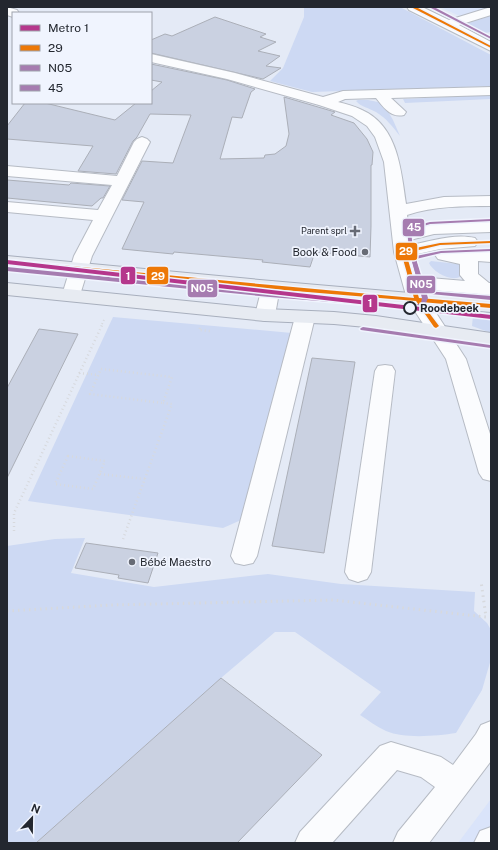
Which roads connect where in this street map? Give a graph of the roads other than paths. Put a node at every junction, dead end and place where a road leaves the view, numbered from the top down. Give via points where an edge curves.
1 (413, 7) edge
2 (491, 11) edge
3 (447, 25) junction
4 (491, 47) edge
5 (152, 58) edge
6 (491, 91) edge
7 (386, 94) junction
8 (324, 102) junction
9 (403, 109) dead end
10 (142, 142) dead end
11 (7, 171) edge
12 (122, 180) junction
13 (491, 201) edge
14 (7, 207) edge
15 (491, 212) edge
16 (104, 216) junction
17 (491, 227) edge
18 (401, 231) junction
19 (485, 251) edge
20 (7, 261) edge
21 (80, 269) junction
22 (430, 284) dead end
23 (271, 287) junction
24 (7, 289) edge
25 (70, 295) junction
26 (489, 295) edge
27 (416, 299) junction
28 (265, 315) junction
29 (305, 317) junction
30 (439, 331) junction
31 (491, 339) edge
32 (385, 371) dead end
33 (491, 473) edge
34 (244, 556) dead end
35 (358, 572) dead end
36 (491, 734) edge
37 (456, 785) junction
38 (311, 843) edge
39 (409, 843) edge

1 - 3 street
2 - 3 street
3 - 4 street
5 - 8 street via 230,76
6 - 7 street
7 - 8 street via 343,95
7 - 9 street via 392,108
8 - 18 street via 357,113 372,123 382,136 392,162
10 - 12 street
11 - 12 street
12 - 16 street
13 - 18 street via 446,202 409,208
14 - 16 street
15 - 18 street via 429,215
16 - 21 street via 83,256
17 - 18 street
18 - 19 street via 440,244
18 - 27 street
19 - 26 street via 443,252 469,261 468,277
20 - 21 main road
21 - 23 main road
21 - 25 street
22 - 26 street
23 - 27 main road
23 - 28 street
24 - 25 main road
25 - 28 main road
26 - 27 main road
27 - 30 street
28 - 29 main road
29 - 30 main road via 376,322
29 - 34 street
30 - 31 main road
30 - 33 street via 456,358
32 - 35 street
36 - 37 street
37 - 38 street via 430,766 391,755
37 - 39 street

